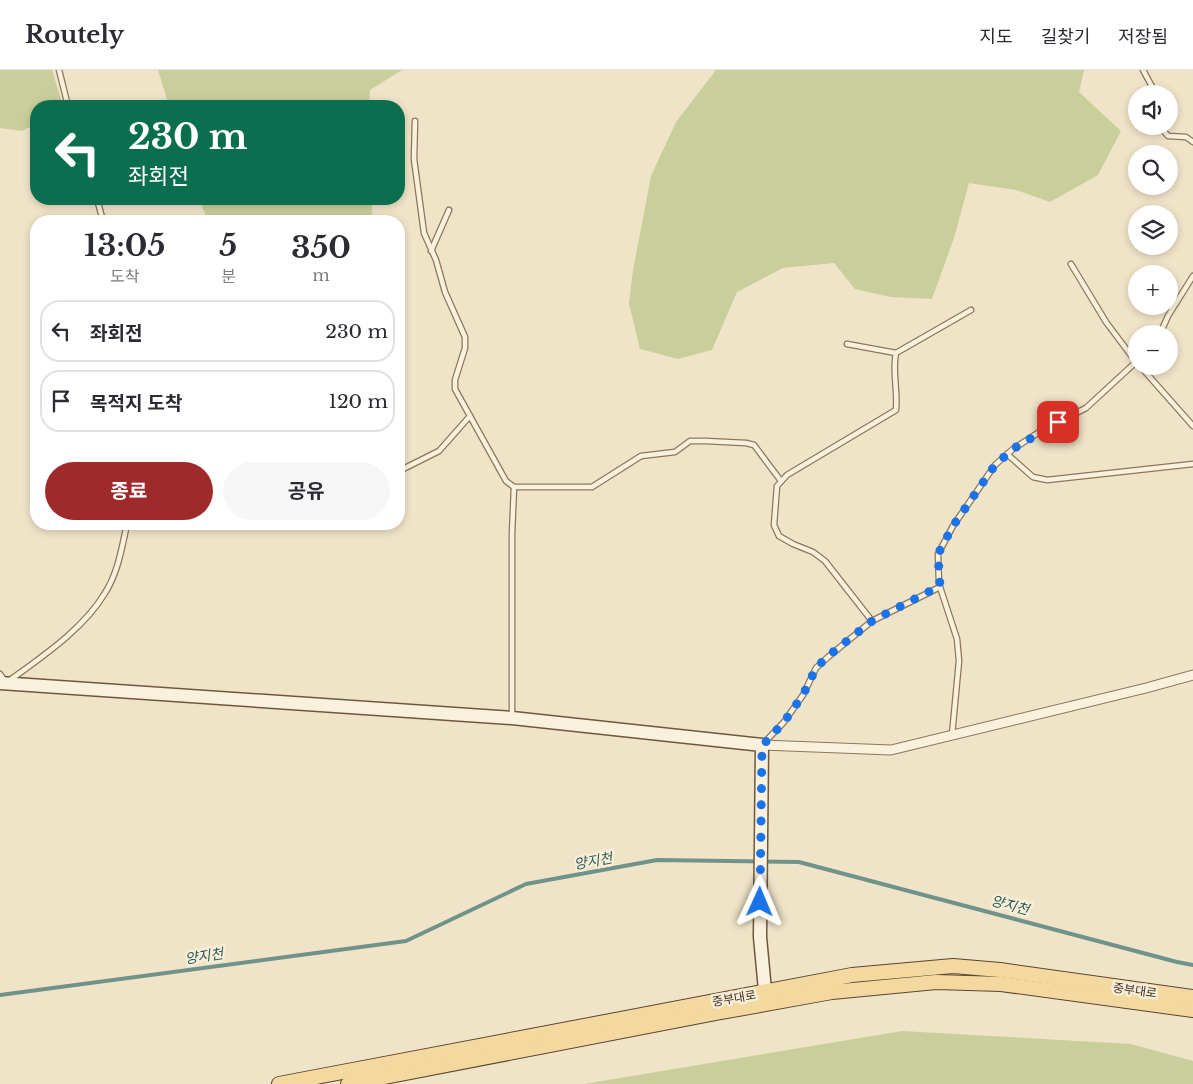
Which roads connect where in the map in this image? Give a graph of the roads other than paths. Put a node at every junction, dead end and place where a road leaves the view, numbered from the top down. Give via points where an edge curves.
1 (59, 70) edge
2 (1143, 70) edge
3 (1151, 85) edge
4 (66, 100) edge
5 (415, 121) dead end
6 (1167, 135) edge
7 (1193, 142) edge
8 (449, 210) dead end
9 (431, 251) junction
10 (1072, 264) dead end
11 (1193, 276) edge
12 (971, 310) dead end
13 (1164, 325) edge
14 (848, 344) dead end
15 (896, 353) junction
16 (1148, 375) edge
17 (470, 416) junction
18 (1193, 426) edge
19 (1007, 454) junction
20 (1193, 464) edge
21 (405, 468) edge
22 (781, 481) junction
23 (514, 487) junction
24 (126, 530) edge
25 (940, 586) junction
26 (872, 621) junction
27 (1193, 675) edge
28 (2, 680) edge
29 (512, 718) junction
30 (952, 735) junction
31 (762, 746) junction
32 (1193, 998) edge
33 (766, 999) junction
34 (1193, 1010) edge
35 (279, 1084) edge
36 (348, 1084) edge

1 - 4 lane
2 - 3 lane
5 - 9 lane via 414,159 424,234
6 - 7 lane via 1186,137
8 - 9 lane
9 - 17 lane via 465,337 465,348 454,380 455,389
10 - 19 lane via 1106,322 1136,362 1086,408 1044,429
11 - 13 lane
12 - 15 lane
14 - 15 lane
15 - 22 lane via 893,364 898,395 896,410
16 - 18 lane
17 - 21 lane via 439,451
17 - 23 lane via 506,481
19 - 20 lane via 1033,477 1047,480
19 - 25 lane via 995,465 938,554
22 - 23 lane via 754,445 705,441 690,442 675,452 641,456 592,487
22 - 26 lane via 774,524 779,536 825,561
23 - 29 lane
24 - 28 lane via 119,560 106,593 84,620 46,654
25 - 26 lane
25 - 30 lane via 957,639 959,661
26 - 31 lane via 816,668 803,695
27 - 30 street
28 - 29 street
29 - 31 street
30 - 31 street via 891,750
31 - 33 street via 760,937
32 - 33 main road, 중부대로 via 953,966 852,975
33 - 34 main road, 중부대로 via 936,982 1001,984
33 - 35 main road, 중부대로
33 - 36 main road, 중부대로 via 716,1013

